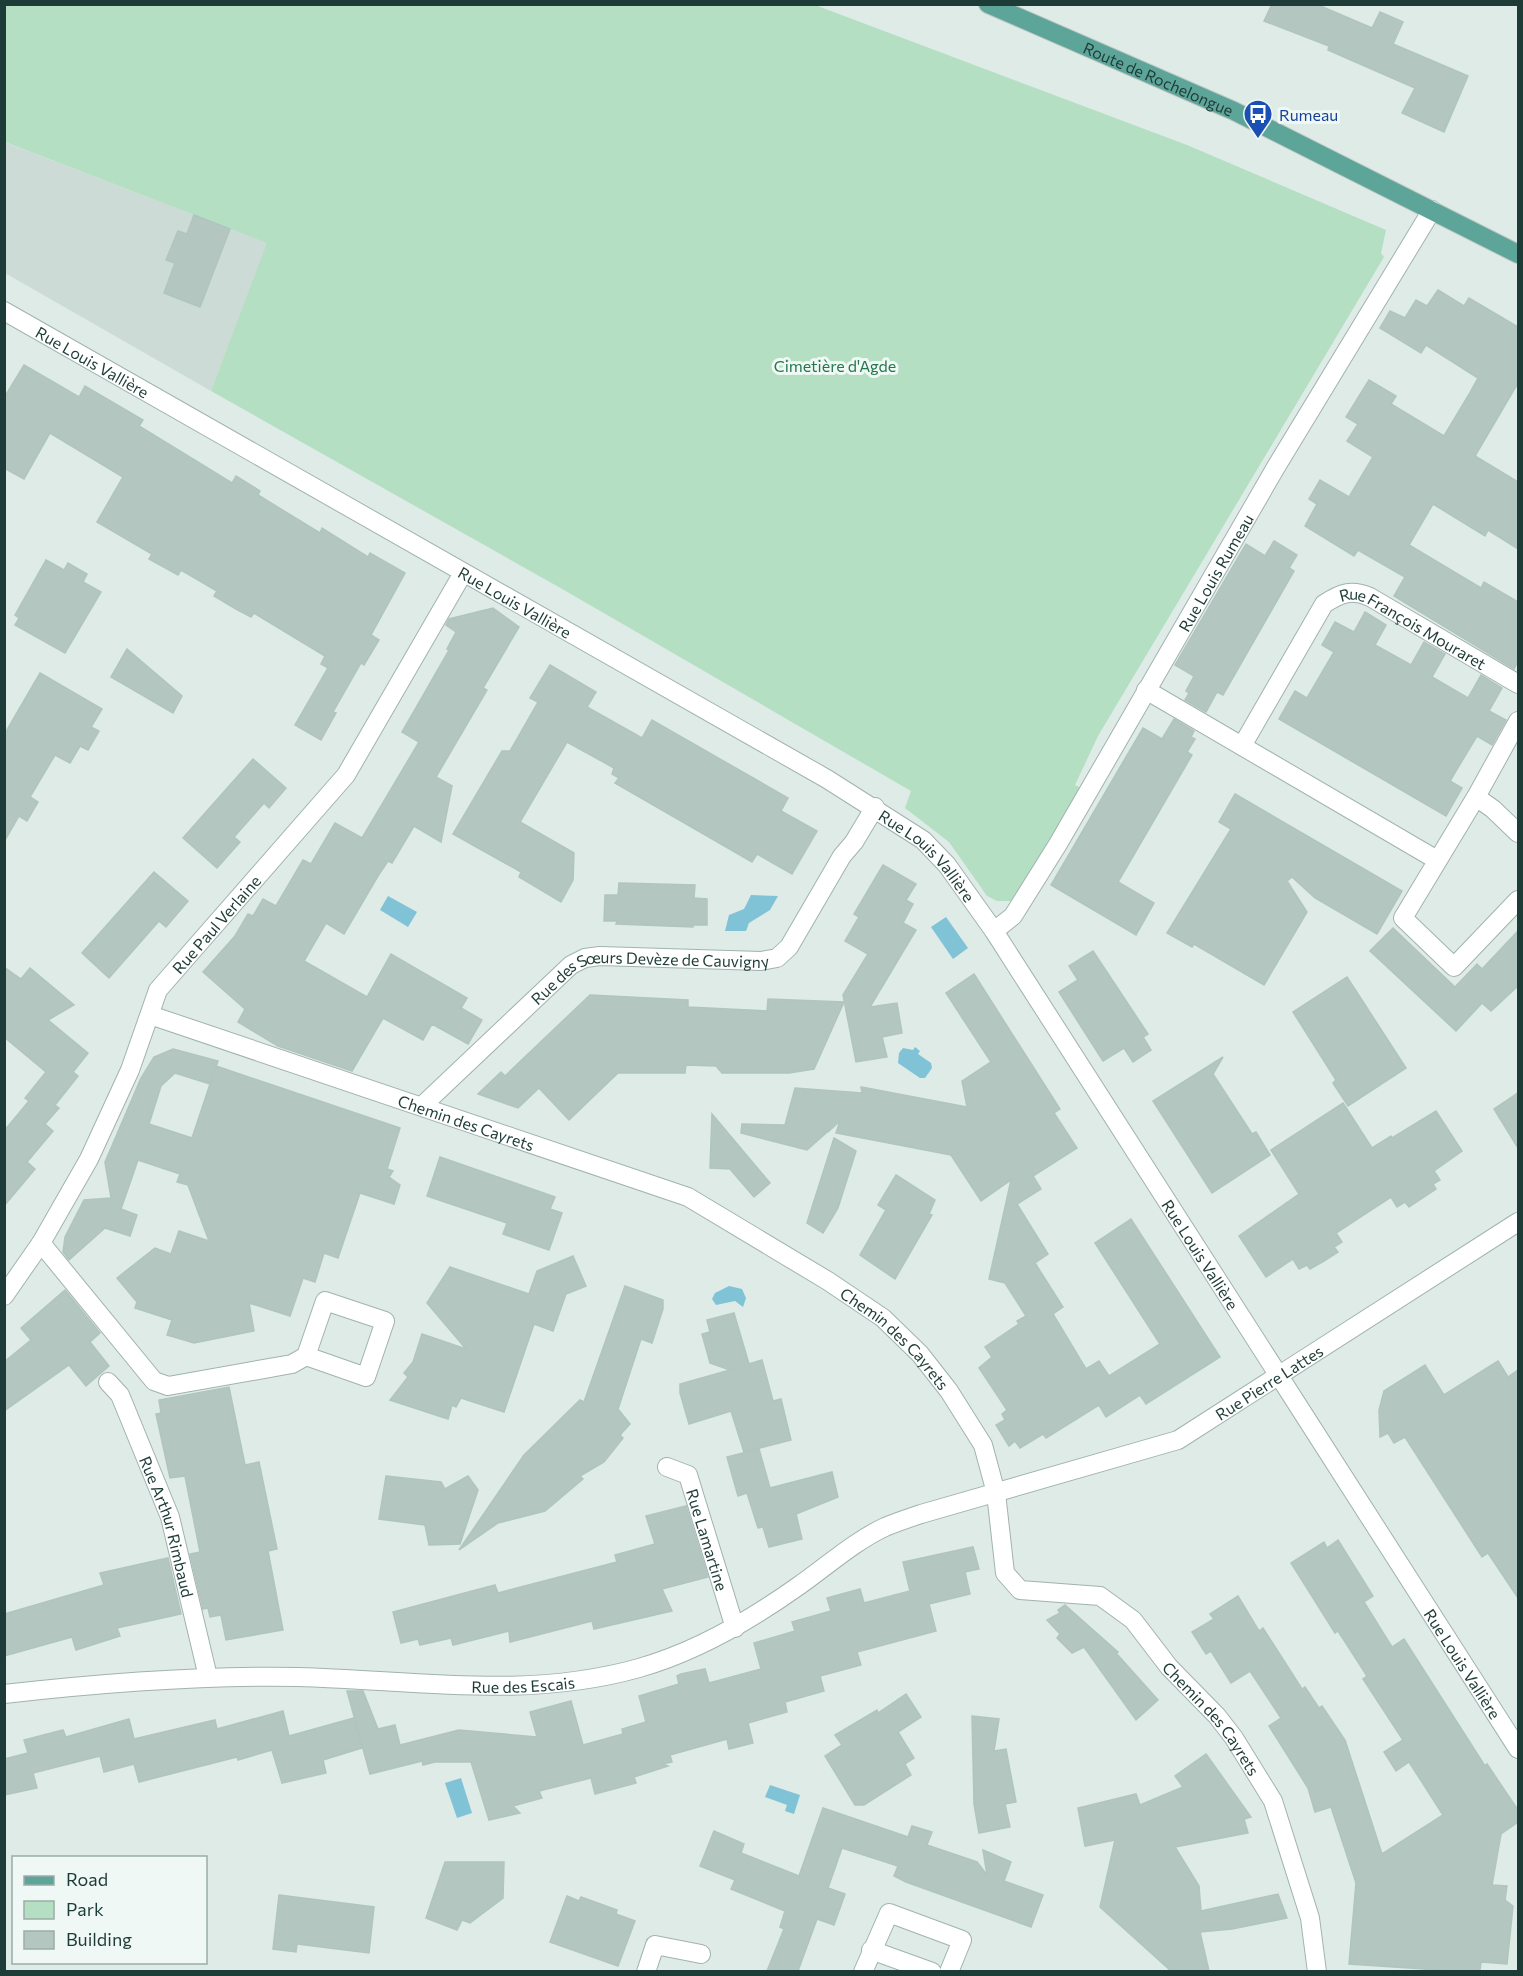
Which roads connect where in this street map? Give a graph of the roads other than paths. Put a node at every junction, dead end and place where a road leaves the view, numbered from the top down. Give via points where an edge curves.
1 (988, 4) edge
2 (1432, 210) junction
3 (1518, 254) edge
4 (4, 310) edge
5 (463, 573) junction
6 (1518, 684) edge
7 (1146, 690) junction
8 (1518, 721) edge
9 (1242, 746) junction
10 (1476, 797) junction
11 (875, 807) junction
12 (1518, 833) edge
13 (1437, 860) junction
14 (1518, 900) edge
15 (994, 931) junction
16 (150, 1015) junction
17 (422, 1106) junction
18 (1518, 1222) edge
19 (42, 1243) junction
20 (4, 1296) edge
21 (306, 1356) junction
22 (1278, 1377) junction
23 (108, 1382) dead end
24 (667, 1467) dead end
25 (996, 1493) junction
26 (735, 1628) junction
27 (208, 1677) junction
28 (4, 1694) edge
29 (1518, 1749) edge
30 (871, 1950) junction
31 (701, 1954) dead end
32 (646, 1971) edge
33 (863, 1971) edge
34 (932, 1971) edge
35 (949, 1971) edge
36 (1317, 1971) edge

1 - 2 main road, Route de Rochelongue via 1234,111
2 - 3 main road, Route de Rochelongue
2 - 7 street, Rue Louis Rumeau
4 - 5 street, Rue Louis Vallière
5 - 11 street, Rue Louis Vallière
5 - 16 street, Rue Paul Verlaine via 346,775 158,990
6 - 9 street, Rue François Mouraret via 1370,597 1357,591 1342,593 1324,604
7 - 9 street
7 - 15 street, Rue Louis Rumeau via 1013,916
8 - 10 street
9 - 13 street
10 - 12 street
10 - 13 street
11 - 15 street, Rue Louis Vallière via 923,840 947,865
11 - 17 street, Rue des Sœurs Devèze de Cauvigny via 789,947 777,958 585,958 571,965
13 - 14 street via 1403,918 1454,967
15 - 22 street, Rue Louis Vallière
16 - 17 street, Chemin des Cayrets
16 - 19 street, Rue Paul Verlaine via 130,1070 89,1159
17 - 25 street, Chemin des Cayrets via 688,1197 883,1318 920,1354 949,1391 983,1445
18 - 22 street, Rue Pierre Lattes
19 - 20 street, Rue Paul Verlaine
19 - 21 street via 154,1381 168,1386 292,1364
21 - 21 street via 366,1377 385,1321 325,1301
22 - 25 street, Rue Pierre Lattes via 1178,1440
22 - 29 street, Rue Louis Vallière
23 - 27 street, Rue Arthur Rimbaud via 120,1395 170,1517
24 - 26 street, Rue Lamartine via 688,1475
25 - 26 street, Rue des Escais via 884,1527
25 - 36 street, Chemin des Cayrets via 1005,1573 1020,1590 1100,1596 1133,1620 1169,1667 1234,1738 1273,1801 1310,1918
26 - 27 street, Rue des Escais via 642,1667 588,1681 536,1687
27 - 28 street, Rue des Escais
30 - 33 street
30 - 34 street
30 - 35 street via 889,1913 962,1940
31 - 32 street via 655,1945

